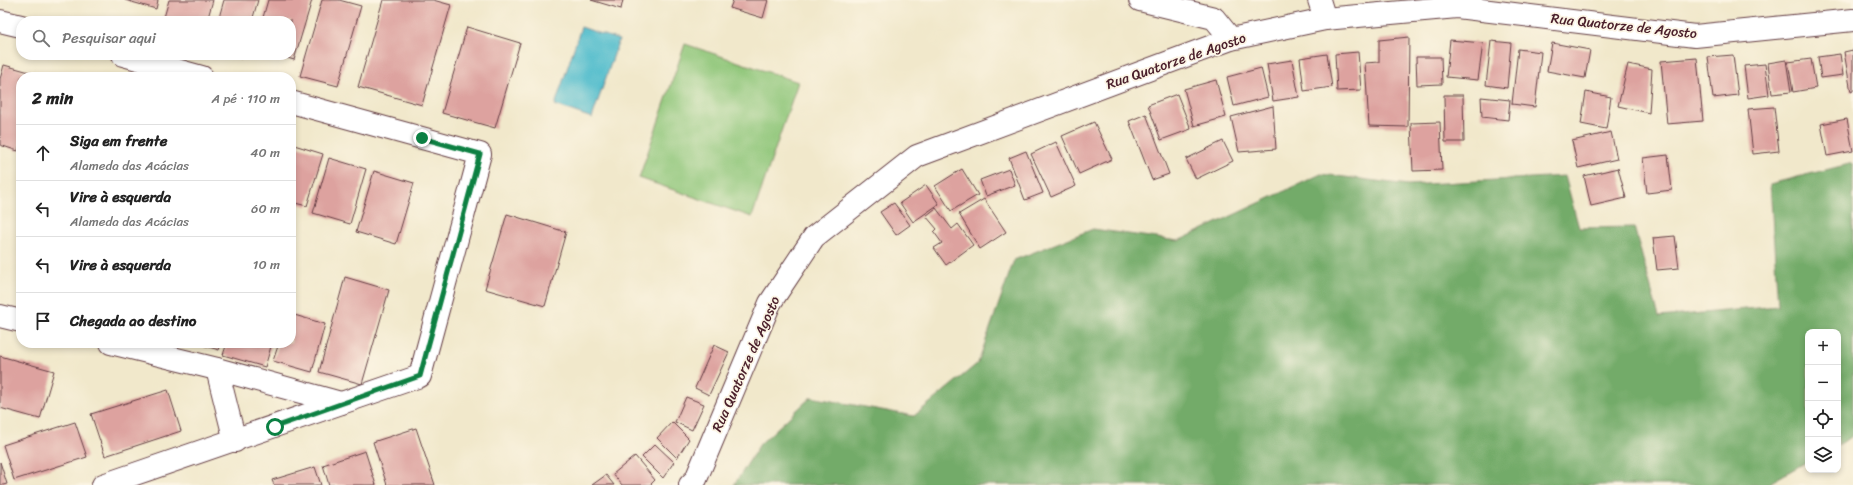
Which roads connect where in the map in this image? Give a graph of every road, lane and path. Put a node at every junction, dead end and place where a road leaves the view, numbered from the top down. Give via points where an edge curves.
1 (1140, 0) edge
2 (1322, 9) edge
3 (1853, 20) edge
4 (0, 21) edge
5 (16, 25) edge
6 (1231, 39) junction
7 (141, 60) edge
8 (184, 72) edge
9 (296, 103) edge
10 (0, 316) edge
11 (16, 320) edge
12 (131, 348) edge
13 (217, 369) junction
14 (341, 403) junction
15 (235, 441) junction
16 (103, 485) edge
17 (690, 485) edge

1 - 6 street via 1214,18
2 - 3 street, Rua Quatorze de Agosto via 1457,7 1695,36
2 - 6 street, Rua Quatorze de Agosto
4 - 5 street
6 - 17 street, Rua Quatorze de Agosto via 917,156 814,237 770,303 696,479
7 - 8 street
9 - 14 street via 480,154 420,376
10 - 11 street
12 - 13 street
13 - 14 street
13 - 15 street
14 - 15 street
15 - 16 street

